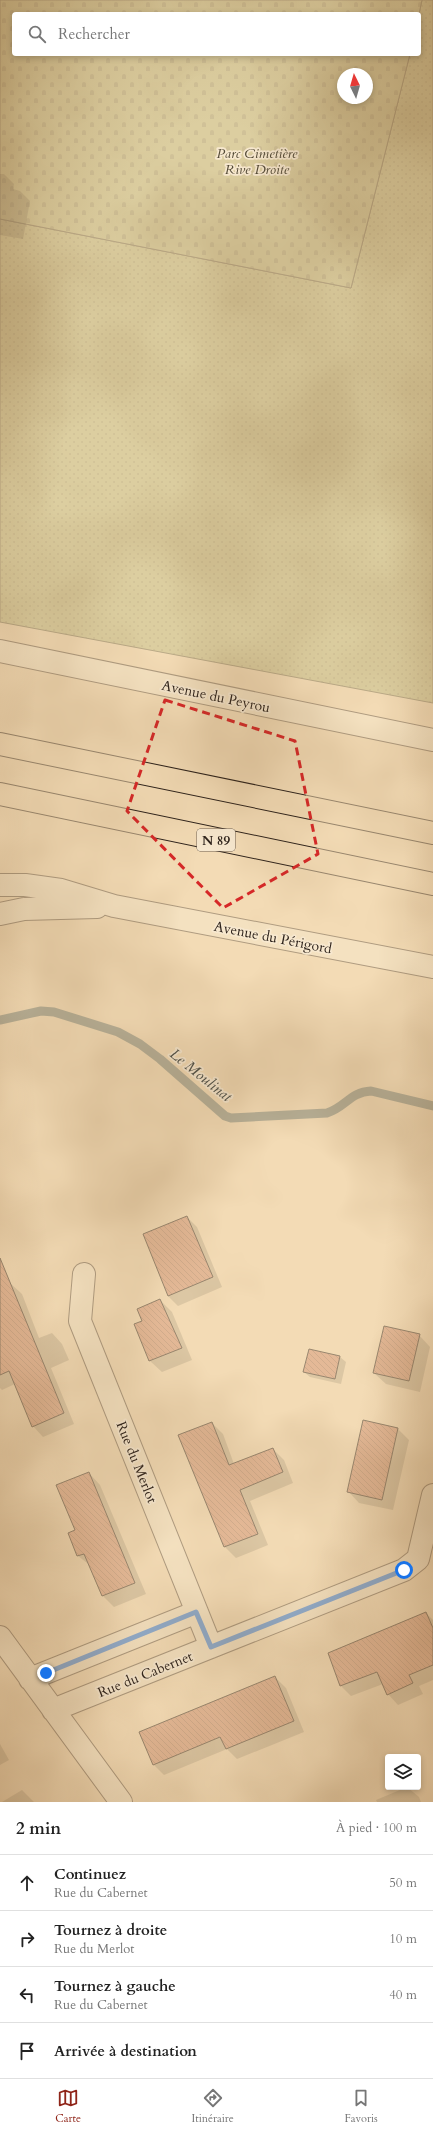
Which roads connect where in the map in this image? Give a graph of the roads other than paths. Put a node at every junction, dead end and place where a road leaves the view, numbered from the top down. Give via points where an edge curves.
1 (0, 651) edge
2 (433, 740) edge
3 (0, 744) edge
4 (0, 794) edge
5 (433, 832) edge
6 (433, 884) edge
7 (0, 885) edge
8 (114, 906) junction
9 (0, 914) edge
10 (433, 966) edge
11 (84, 1274) dead end
12 (433, 1496) edge
13 (196, 1612) junction
14 (0, 1638) edge
15 (211, 1647) junction
16 (30, 1679) junction
17 (53, 1710) junction
18 (121, 1802) edge

1 - 2 street, Avenue du Peyrou
3 - 5 highway
4 - 6 highway, N 89
7 - 8 street, Avenue du Périgord via 61,890
8 - 9 street, Avenue du Périgord via 24,909
8 - 10 street, Avenue du Périgord
11 - 13 street, Rue du Merlot via 80,1321
12 - 15 street, Rue du Cabernet via 418,1559 404,1570
13 - 15 street, Rue du Merlot
13 - 16 street
14 - 16 street
15 - 17 street, Rue du Cabernet
16 - 17 street
17 - 18 street

